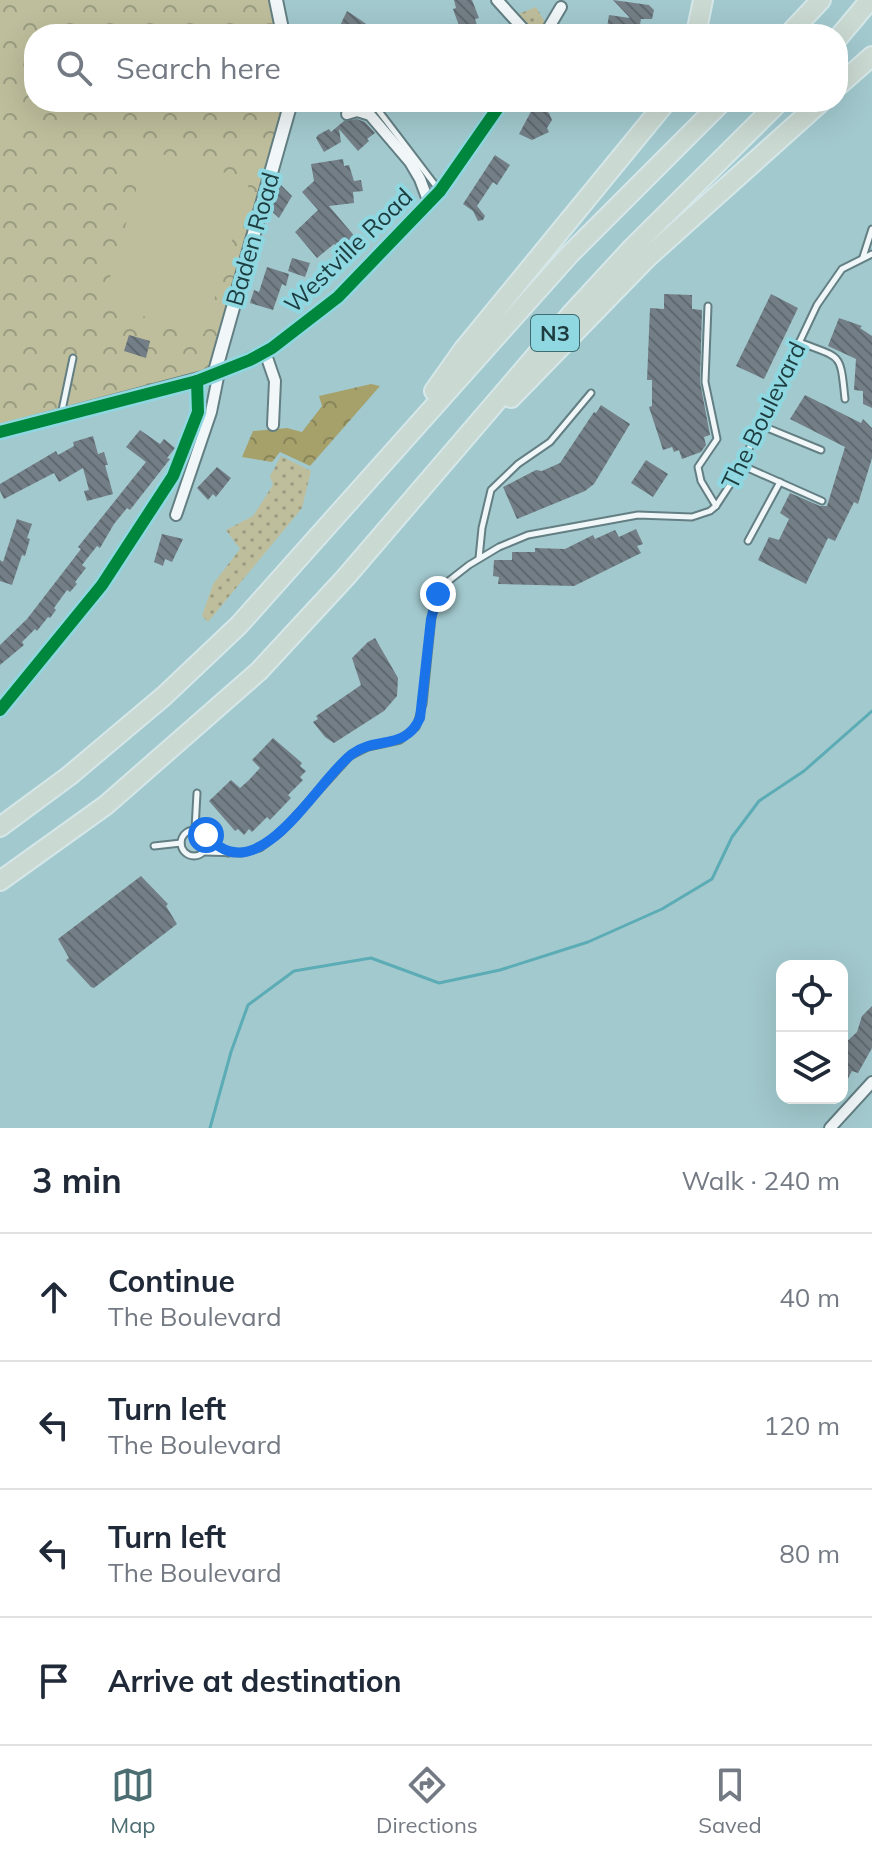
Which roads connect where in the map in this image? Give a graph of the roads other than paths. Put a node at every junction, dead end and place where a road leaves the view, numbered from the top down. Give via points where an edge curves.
1 (276, 0) edge
2 (497, 0) edge
3 (703, 0) edge
4 (821, 0) edge
5 (870, 0) edge
6 (561, 7) dead end
7 (281, 24) edge
8 (519, 24) edge
9 (551, 24) edge
10 (698, 24) edge
11 (798, 24) edge
12 (848, 26) edge
13 (872, 56) edge
14 (848, 77) edge
15 (288, 112) edge
16 (354, 112) edge
17 (360, 112) edge
18 (380, 112) edge
19 (495, 112) edge
20 (658, 112) edge
21 (712, 112) edge
22 (769, 112) edge
23 (810, 112) edge
24 (347, 114) dead end
25 (440, 191) junction
26 (429, 203) junction
27 (872, 229) edge
28 (872, 254) edge
29 (863, 258) junction
30 (708, 306) dead end
31 (799, 342) junction
32 (265, 352) junction
33 (73, 358) dead end
34 (216, 374) junction
35 (197, 381) junction
36 (591, 393) dead end
37 (845, 399) dead end
38 (61, 416) junction
39 (273, 425) dead end
40 (760, 425) junction
41 (0, 432) edge
42 (459, 443) junction
43 (821, 450) dead end
44 (392, 453) junction
45 (741, 465) junction
46 (781, 482) junction
47 (822, 501) dead end
48 (716, 506) junction
49 (176, 515) dead end
50 (748, 541) dead end
51 (479, 559) junction
52 (0, 710) edge
53 (197, 793) dead end
54 (0, 827) edge
55 (195, 829) junction
56 (208, 840) junction
57 (181, 843) junction
58 (154, 846) dead end
59 (204, 852) junction
60 (229, 853) junction
61 (0, 881) edge
62 (872, 1082) edge
63 (830, 1128) edge

1 - 7 street
2 - 8 street
3 - 10 highway
4 - 11 highway
5 - 12 highway
6 - 9 street
13 - 14 highway
15 - 34 street, Baden Road
16 - 24 street
17 - 26 street via 370,115 410,162
18 - 25 lane
19 - 25 street, Westville Road
20 - 44 highway via 463,350
21 - 44 highway, N3 via 570,254
22 - 42 highway, N3 via 632,248
23 - 42 highway via 647,258 527,384
25 - 26 street, Westville Road
26 - 32 street, Westville Road via 338,297
27 - 29 lane
28 - 29 lane, The Boulevard
29 - 31 lane, The Boulevard via 832,281
30 - 48 lane via 705,382 717,439 698,467
31 - 37 lane via 838,358
31 - 40 lane, The Boulevard
32 - 34 street, Westville Road
32 - 39 street via 275,381
33 - 38 lane
34 - 35 street, Westville Road
34 - 49 street via 211,412
35 - 38 street, Westville Road
35 - 52 street via 195,422 167,487 102,585
36 - 51 lane via 550,442 491,490
38 - 41 street, Westville Road
40 - 43 lane
40 - 45 lane, The Boulevard
42 - 61 highway, N3 via 259,671 106,805
44 - 54 highway, N3 via 239,625 164,696
45 - 46 lane
45 - 48 lane, The Boulevard
46 - 47 lane
46 - 50 lane
48 - 51 lane, The Boulevard via 692,517 638,515 528,535
51 - 60 lane, The Boulevard via 438,594 416,727 400,740 357,750 270,841 250,852
53 - 55 lane
55 - 56 lane
55 - 57 lane via 186,832
56 - 59 lane
56 - 60 lane
57 - 58 lane
57 - 59 lane via 188,854
59 - 60 lane, The Boulevard
62 - 63 street

